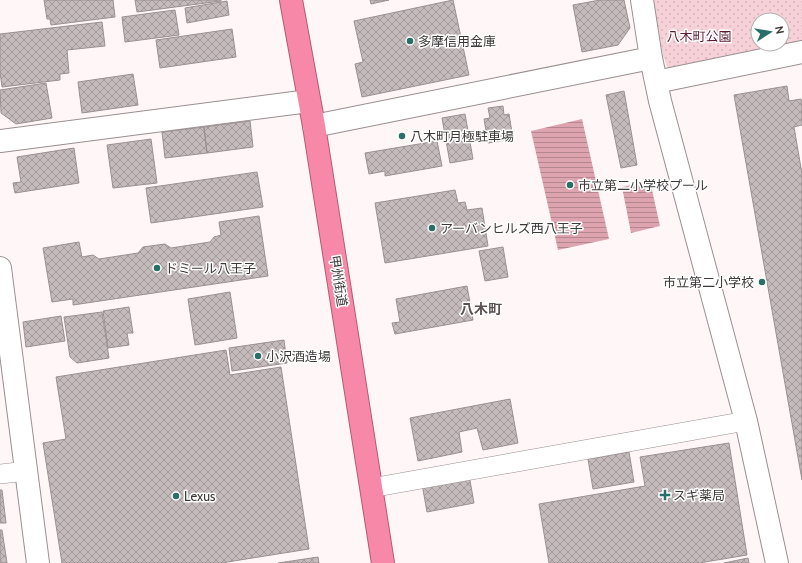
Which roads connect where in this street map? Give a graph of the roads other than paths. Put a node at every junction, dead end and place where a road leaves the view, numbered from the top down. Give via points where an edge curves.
1 (291, 0) edge
2 (642, 0) edge
3 (802, 52) edge
4 (651, 58) junction
5 (656, 82) junction
6 (309, 101) junction
7 (314, 126) junction
8 (0, 141) edge
9 (0, 268) edge
10 (5, 346) edge
11 (746, 421) junction
12 (27, 471) junction
13 (0, 474) edge
14 (372, 488) junction
15 (38, 563) edge
16 (383, 563) edge
17 (777, 563) edge

1 - 6 highway, 甲州街道
2 - 4 street
3 - 5 street
4 - 5 street
4 - 7 street
5 - 11 street
6 - 7 highway, 甲州街道
6 - 8 street
7 - 14 highway, 甲州街道
9 - 10 street
10 - 12 street
11 - 14 lane
11 - 17 street
12 - 13 lane
12 - 15 street
14 - 16 highway, 甲州街道

